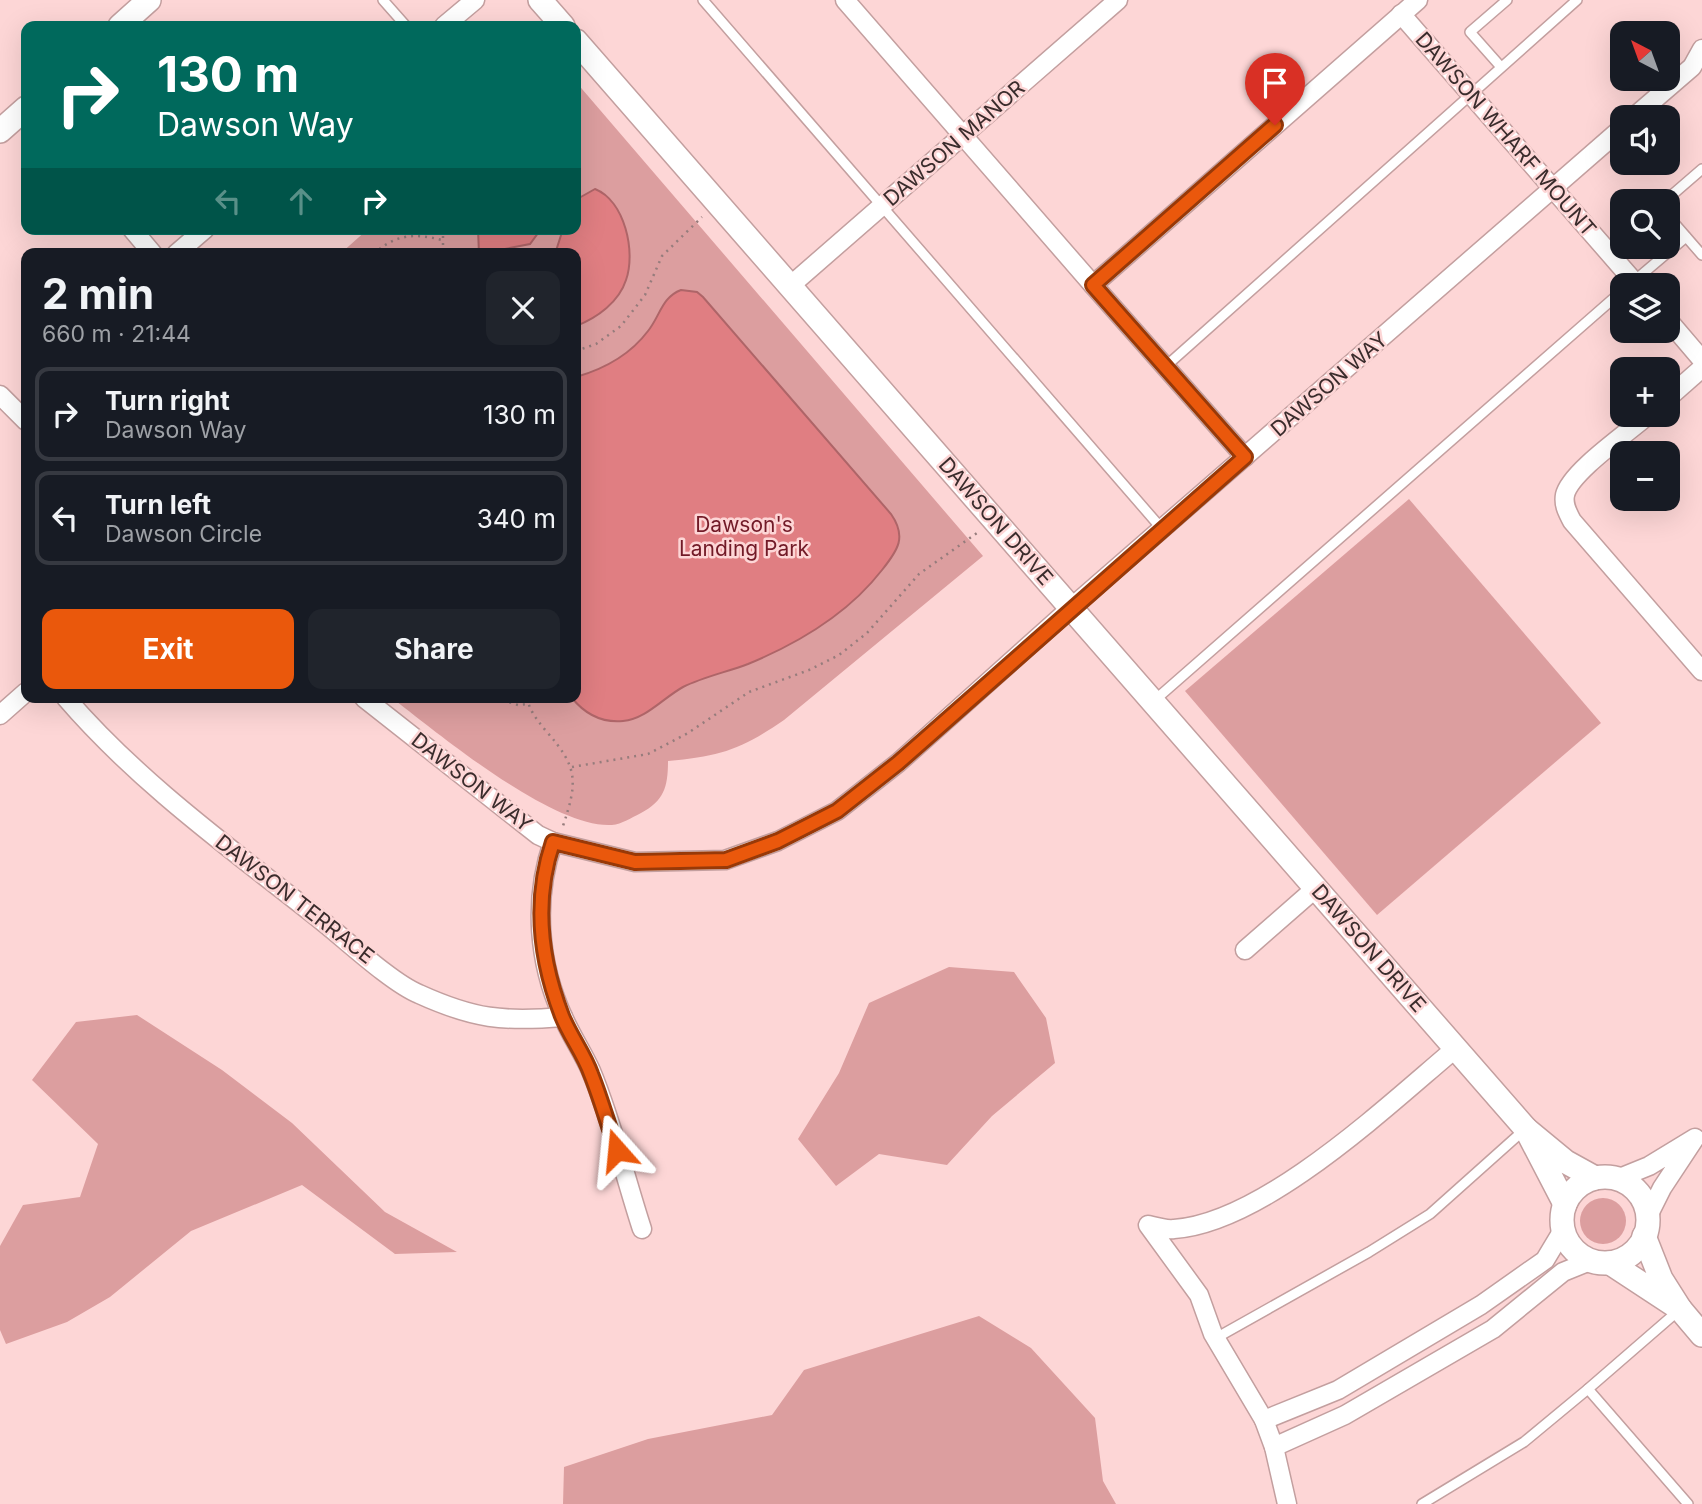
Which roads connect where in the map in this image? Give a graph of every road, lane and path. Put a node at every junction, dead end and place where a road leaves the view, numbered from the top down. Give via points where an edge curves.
1 (149, 0) edge
2 (383, 0) edge
3 (475, 0) edge
4 (540, 0) edge
5 (703, 0) edge
6 (845, 0) edge
7 (1118, 0) edge
8 (1418, 0) edge
9 (1507, 0) edge
10 (1577, 0) edge
11 (1401, 14) junction
12 (126, 21) edge
13 (402, 21) edge
14 (450, 21) edge
15 (559, 21) edge
16 (581, 47) edge
17 (1702, 49) edge
18 (1697, 65) edge
19 (1501, 66) junction
20 (1471, 94) junction
21 (1649, 105) edge
22 (21, 112) edge
23 (0, 131) edge
24 (962, 135) junction
25 (1610, 139) edge
26 (1702, 170) edge
27 (1554, 188) junction
28 (1679, 189) edge
29 (881, 206) junction
30 (702, 217) dead end
31 (1680, 230) edge
32 (198, 235) edge
33 (407, 235) edge
34 (407, 235) edge
35 (442, 235) edge
36 (1686, 237) junction
37 (442, 240) junction
38 (183, 248) edge
39 (381, 248) edge
40 (443, 248) edge
41 (1702, 255) edge
42 (1620, 273) edge
43 (1645, 273) edge
44 (1093, 285) junction
45 (790, 286) junction
46 (1610, 303) edge
47 (1680, 334) edge
48 (581, 349) edge
49 (1702, 360) edge
50 (1165, 367) junction
51 (1702, 368) edge
52 (1680, 387) edge
53 (0, 395) edge
54 (21, 416) edge
55 (1634, 427) edge
56 (1245, 457) junction
57 (1162, 529) junction
58 (977, 533) dead end
59 (1072, 607) junction
60 (1702, 671) edge
61 (21, 696) edge
62 (1154, 701) junction
63 (71, 703) edge
64 (370, 703) edge
65 (512, 703) edge
66 (528, 704) joint
67 (0, 715) edge
68 (572, 767) junction
69 (563, 826) dead end
70 (553, 842) junction
71 (1317, 887) junction
72 (1245, 950) dead end
73 (562, 1017) junction
74 (1456, 1048) junction
75 (1526, 1129) junction
76 (1700, 1140) edge
77 (1606, 1179) junction
78 (1565, 1204) junction
79 (1646, 1227) junction
80 (642, 1229) dead end
81 (1563, 1230) junction
82 (1600, 1262) junction
83 (1679, 1309) junction
84 (1702, 1335) edge
85 (1216, 1338) junction
86 (1588, 1389) junction
87 (1264, 1420) junction
88 (1274, 1447) junction
89 (1287, 1504) edge
90 (1423, 1504) edge
91 (1688, 1504) edge

1 - 12 street
2 - 13 lane
3 - 14 street
4 - 15 street
5 - 29 lane
6 - 24 street
7 - 24 street, DAWSON MANOR
8 - 11 street
9 - 19 lane via 1470,32
10 - 19 lane
11 - 20 street, DAWSON WHARF MOUNT
11 - 44 street
16 - 45 street, DAWSON DRIVE
17 - 18 street
18 - 21 street
19 - 20 lane
20 - 27 street, DAWSON WHARF MOUNT
20 - 50 lane
22 - 23 street
24 - 29 street, DAWSON MANOR
24 - 44 street
25 - 27 street, DAWSON WAY
26 - 28 lane
27 - 42 street, DAWSON WHARF MOUNT
27 - 56 street, DAWSON WAY
29 - 45 street, DAWSON MANOR
29 - 57 lane
30 - 48 path via 662,256 645,295 621,326
31 - 36 lane
32 - 38 street
33 - 39 path
34 - 37 path
35 - 37 path
36 - 41 lane
36 - 43 lane
37 - 40 path
44 - 50 street
45 - 59 street, DAWSON DRIVE
46 - 62 lane
47 - 49 street
50 - 56 street
51 - 52 street
53 - 54 street
55 - 60 street via 1577,477 1564,497 1566,510
56 - 57 street, DAWSON WAY
57 - 59 street, DAWSON WAY
58 - 68 path via 919,574 867,633 839,655 749,692 648,754
59 - 62 street, DAWSON DRIVE
59 - 70 street, DAWSON WAY via 898,763 837,811 778,841 726,860 677,863 635,862
61 - 67 street
62 - 71 street, DAWSON DRIVE
63 - 73 street, DAWSON TERRACE via 130,764 218,839 416,993 472,1015 511,1021
64 - 70 street, DAWSON WAY via 538,835
65 - 66 path
66 - 68 path
68 - 69 path via 572,793
70 - 73 street via 544,868 540,928
71 - 72 street
71 - 74 street, DAWSON DRIVE
73 - 80 street via 591,1072
74 - 75 street, DAWSON DRIVE
74 - 85 street via 1312,1165 1268,1194 1214,1221 1173,1230 1148,1225 1199,1295
75 - 77 street, DAWSON DRIVE via 1566,1161
75 - 78 street, DAWSON DRIVE
75 - 85 lane via 1430,1214
76 - 77 street via 1649,1166
76 - 79 street via 1662,1188
77 - 78 street via 1582,1184
77 - 79 street via 1633,1188 1643,1200
78 - 81 street
79 - 82 street via 1632,1254
79 - 83 street via 1661,1279
81 - 82 street via 1577,1254
81 - 87 street via 1545,1260 1481,1305 1338,1390
82 - 83 street
82 - 88 street via 1563,1272 1493,1329 1345,1415
83 - 84 street
83 - 86 lane
85 - 87 street
86 - 90 lane via 1524,1442
86 - 91 lane
87 - 88 street
88 - 89 street

